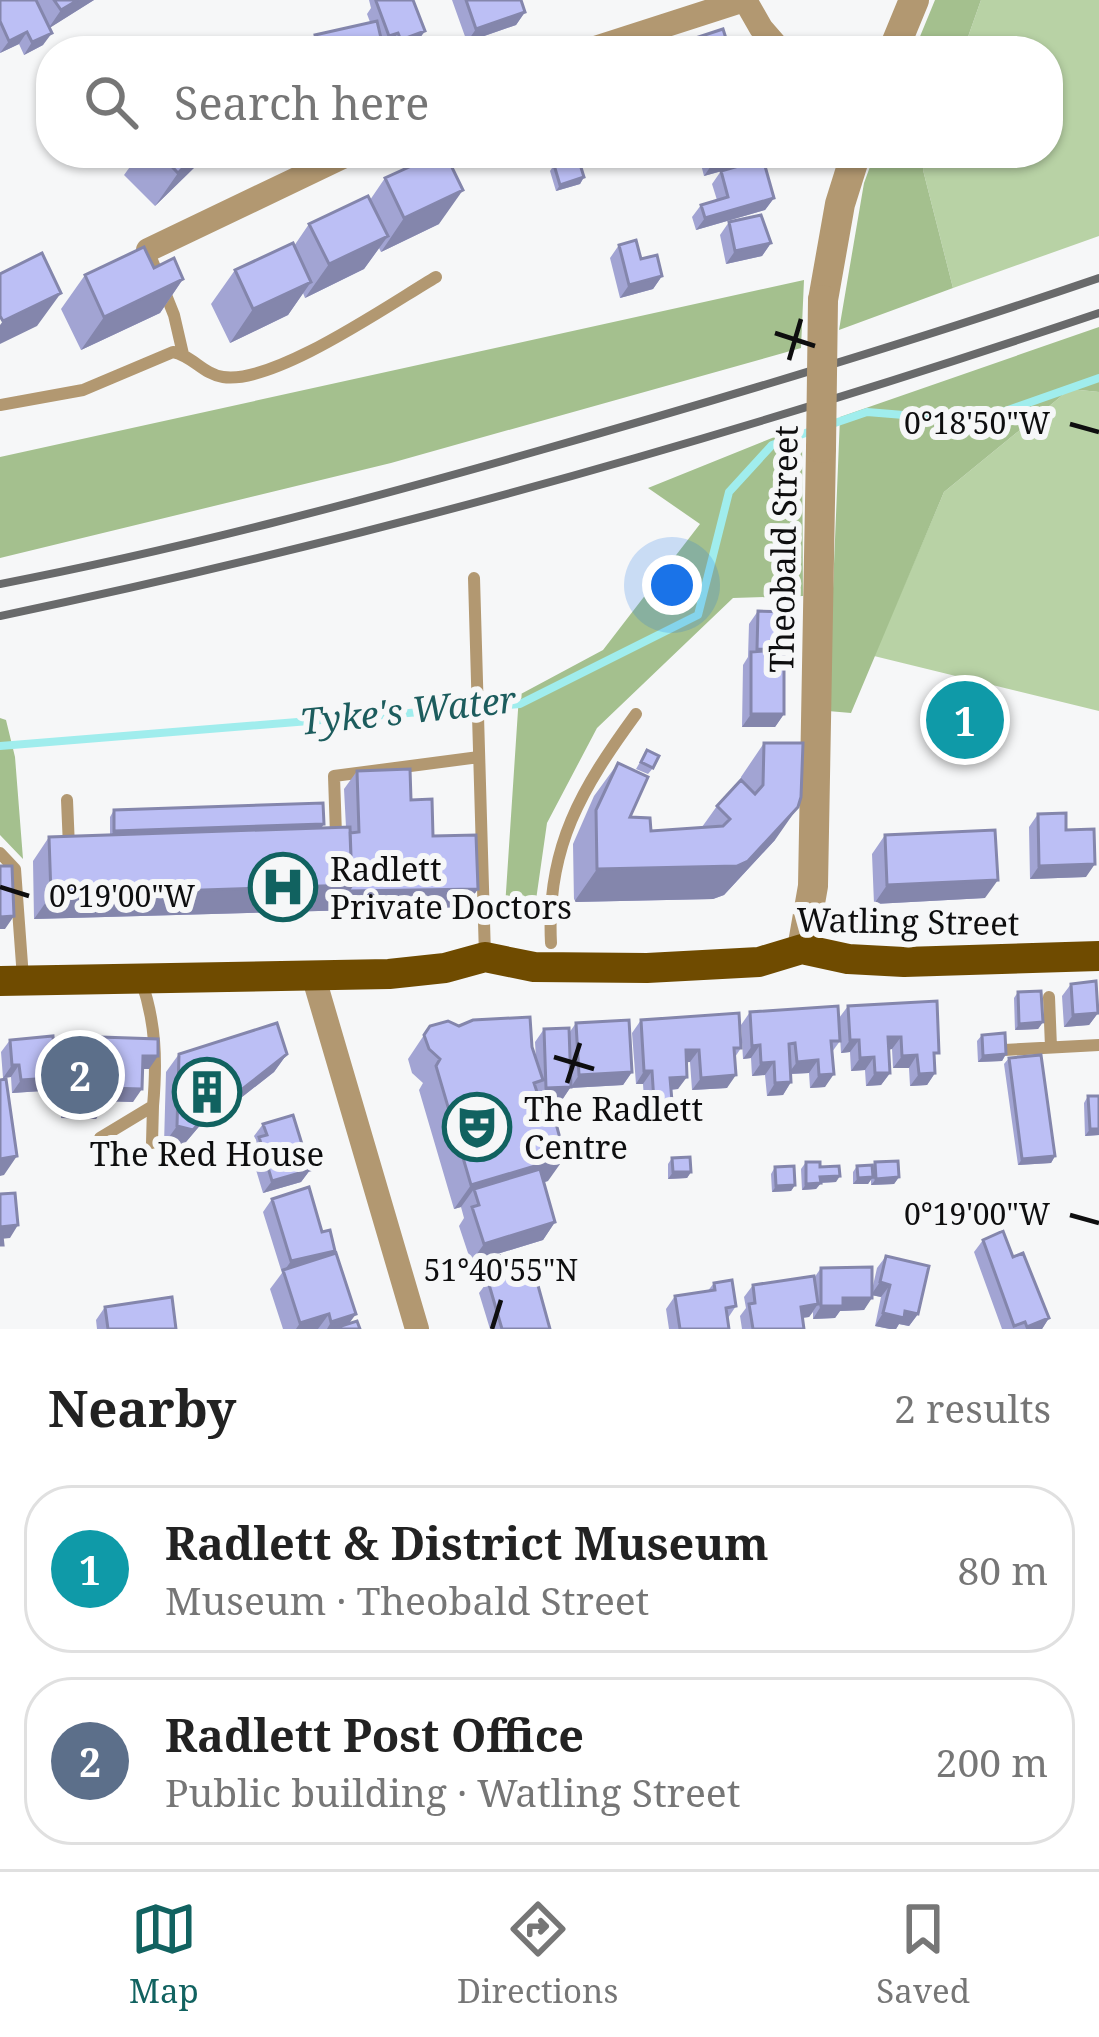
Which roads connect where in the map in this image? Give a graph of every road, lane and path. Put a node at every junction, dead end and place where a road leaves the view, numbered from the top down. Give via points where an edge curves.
1 (744, 0) edge
2 (914, 0) edge
3 (632, 36) edge
4 (768, 36) edge
5 (899, 36) edge
6 (320, 168) edge
7 (851, 168) edge
8 (148, 250) joint
9 (436, 277) dead end
10 (183, 354) junction
11 (0, 405) edge
12 (474, 578) dead end
13 (636, 714) dead end
14 (479, 757) junction
15 (67, 800) dead end
16 (314, 836) edge
17 (91, 846) edge
18 (0, 853) edge
19 (551, 943) dead end
20 (802, 949) junction
21 (1099, 956) edge
22 (485, 957) junction
23 (313, 975) junction
24 (140, 977) junction
25 (11, 980) edge
26 (1049, 997) dead end
27 (1099, 1045) edge
28 (1051, 1047) junction
29 (1004, 1050) edge
30 (153, 1106) junction
31 (100, 1138) dead end
32 (152, 1143) dead end
33 (417, 1329) edge

1 - 3 street
1 - 4 street
2 - 5 street
6 - 8 street
7 - 20 street, Theobald Street, bridge via 824,300 813,886
8 - 10 lane
9 - 10 lane via 298,357 244,375 209,373
10 - 11 lane via 165,354 83,390
12 - 14 lane
13 - 19 lane via 568,824 551,887
14 - 16 lane via 334,776 336,835
14 - 22 lane
15 - 17 lane via 69,847
18 - 25 lane via 15,868 19,944
20 - 21 main road, Watling Street via 904,962
20 - 22 main road, Watling Street via 759,962 646,968 534,967
22 - 23 main road, Watling Street via 400,973
23 - 24 main road, Watling Street
23 - 33 street
24 - 25 main road, Watling Street
24 - 30 lane via 157,1056
26 - 28 lane
27 - 28 lane
28 - 29 lane
30 - 31 lane
30 - 32 lane

